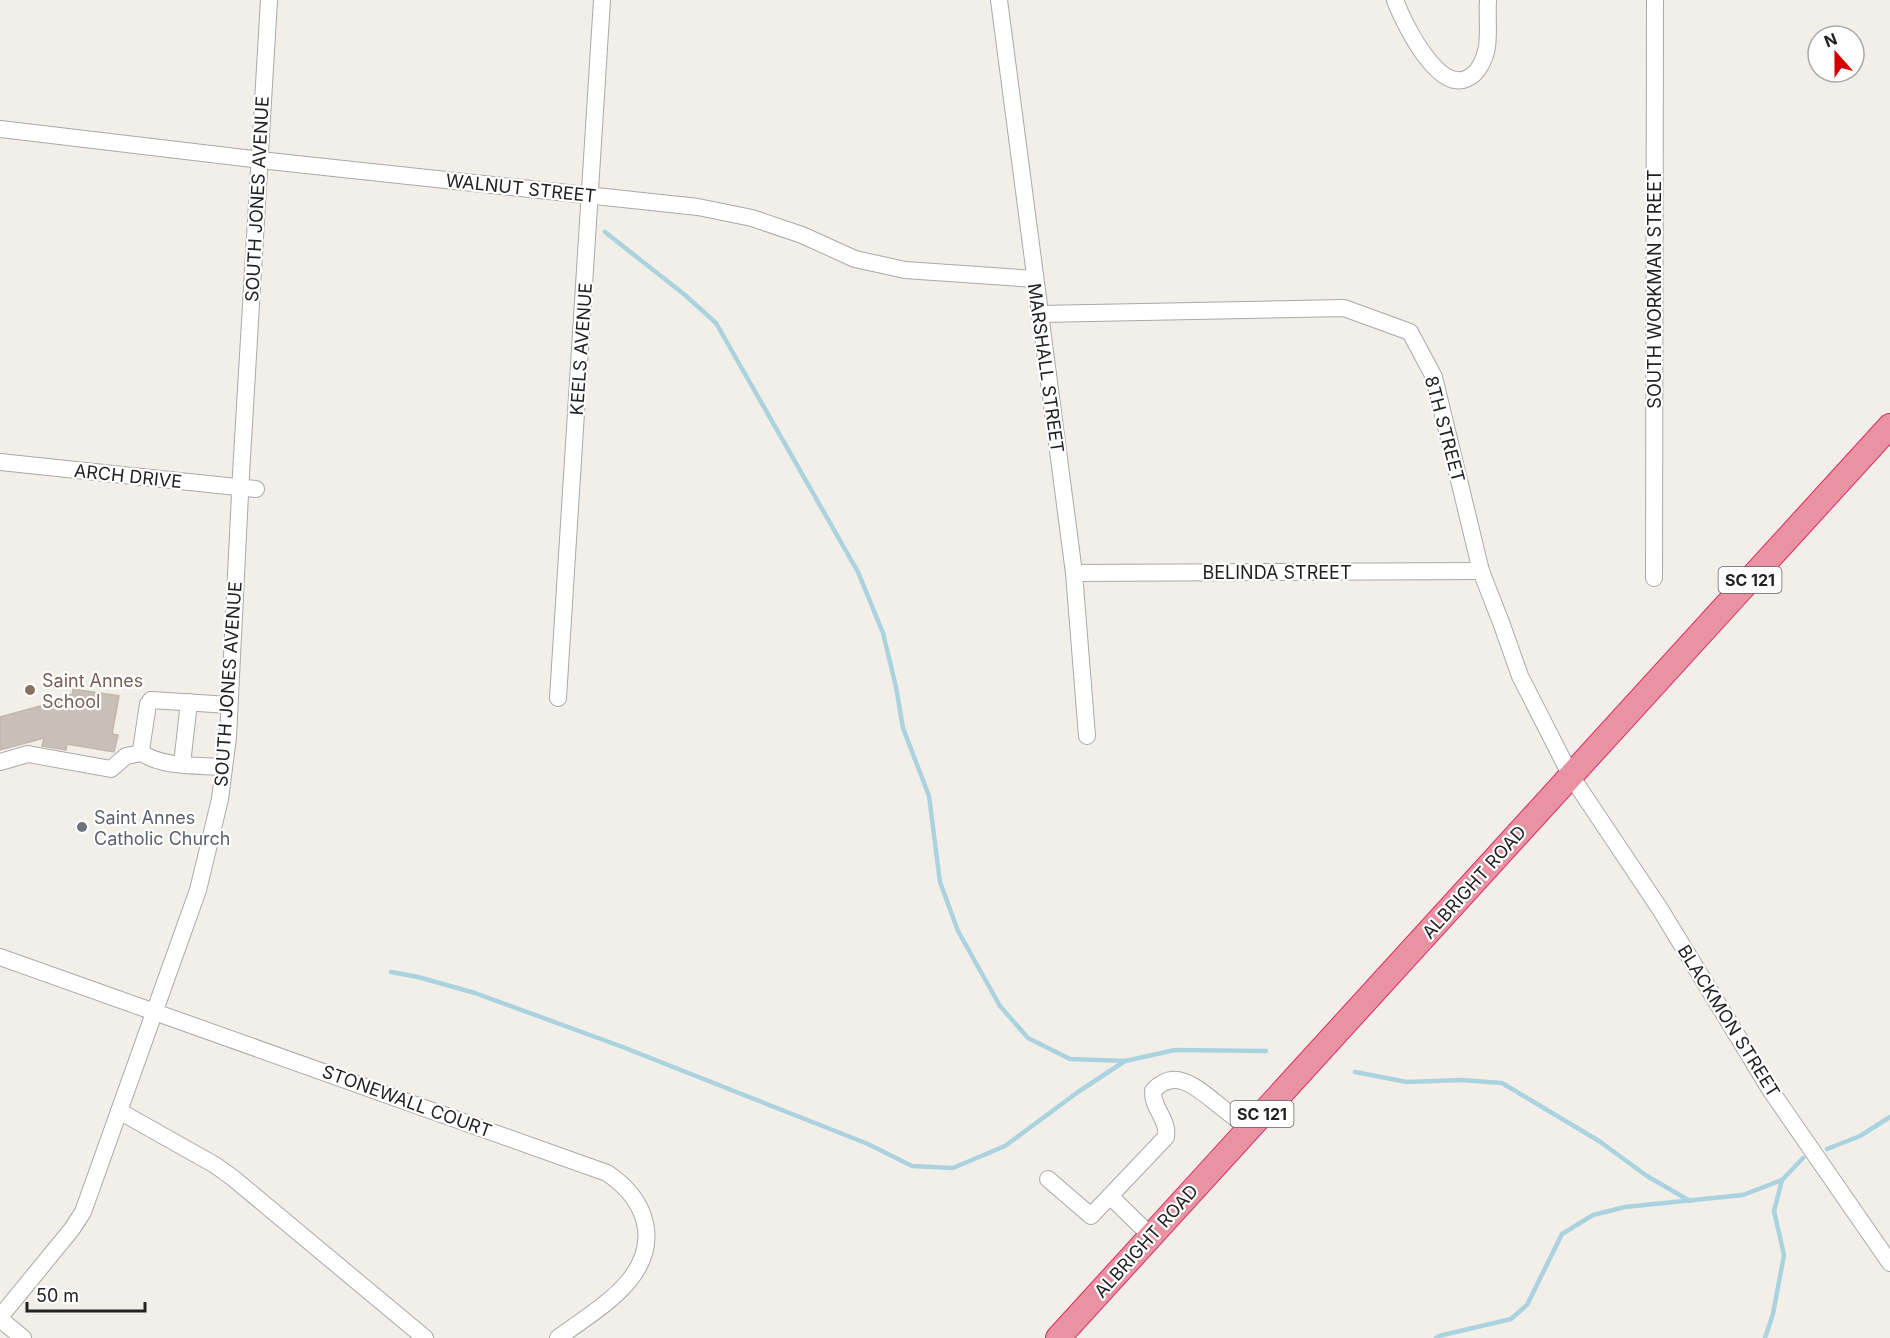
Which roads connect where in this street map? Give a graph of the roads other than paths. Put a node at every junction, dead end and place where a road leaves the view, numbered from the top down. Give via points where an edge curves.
1 (269, 0) edge
2 (602, 0) edge
3 (999, 0) edge
4 (1395, 0) edge
5 (1488, 0) edge
6 (1655, 0) edge
7 (0, 129) edge
8 (260, 159) junction
9 (591, 195) junction
10 (1035, 279) junction
11 (1039, 314) junction
12 (1887, 436) edge
13 (0, 462) edge
14 (248, 489) junction
15 (1481, 571) junction
16 (1074, 573) junction
17 (1654, 578) dead end
18 (558, 698) dead end
19 (189, 702) junction
20 (229, 705) junction
21 (1088, 736) dead end
22 (142, 753) junction
23 (0, 762) edge
24 (182, 764) junction
25 (224, 767) junction
26 (1571, 776) junction
27 (0, 957) edge
28 (154, 1012) junction
29 (119, 1111) junction
30 (1249, 1129) junction
31 (1048, 1179) dead end
32 (1110, 1196) junction
33 (1151, 1236) junction
34 (1890, 1263) edge
35 (0, 1318) edge
36 (23, 1338) edge
37 (425, 1338) edge
38 (558, 1338) edge
39 (1058, 1338) edge

1 - 8 street, SOUTH JONES AVENUE
2 - 9 street, KEELS AVENUE
3 - 10 street, MARSHALL STREET
4 - 5 street via 1426,57 1437,70 1456,81 1471,78 1481,64 1487,47
6 - 17 street, SOUTH WORKMAN STREET
7 - 8 street, WALNUT STREET
8 - 9 street, WALNUT STREET
8 - 14 street, SOUTH JONES AVENUE
9 - 10 street, WALNUT STREET via 698,207 752,218 855,259 905,270
9 - 18 street, KEELS AVENUE
10 - 11 street, MARSHALL STREET
11 - 15 street, 8TH STREET via 1344,308 1410,332 1434,377
11 - 16 street, MARSHALL STREET
12 - 26 highway, ALBRIGHT ROAD / SC 121
13 - 14 street, ARCH DRIVE
14 - 20 street, SOUTH JONES AVENUE
15 - 16 street, BELINDA STREET
15 - 26 street, 8TH STREET via 1520,676
16 - 21 street, MARSHALL STREET
19 - 20 street
19 - 22 street via 151,700 147,704
19 - 24 street
20 - 25 street, SOUTH JONES AVENUE
22 - 23 street via 126,756 111,769 28,754
22 - 24 street via 149,759
24 - 25 street
25 - 28 street, SOUTH JONES AVENUE via 198,890
26 - 30 highway, ALBRIGHT ROAD / SC 121
26 - 34 street, BLACKMON STREET via 1660,909 1771,1091
27 - 28 street, STONEWALL COURT
28 - 29 street, SOUTH JONES AVENUE
28 - 38 street, STONEWALL COURT via 607,1173 617,1180 629,1191 644,1219 646,1248 640,1266 613,1296
29 - 35 street, SOUTH JONES AVENUE via 83,1212
29 - 37 street via 233,1178
30 - 32 street via 1195,1086 1176,1080 1159,1084 1152,1099 1167,1129 1166,1137
30 - 33 highway, ALBRIGHT ROAD / SC 121
31 - 32 street via 1091,1216
32 - 33 street
33 - 39 highway, ALBRIGHT ROAD / SC 121
35 - 36 street

